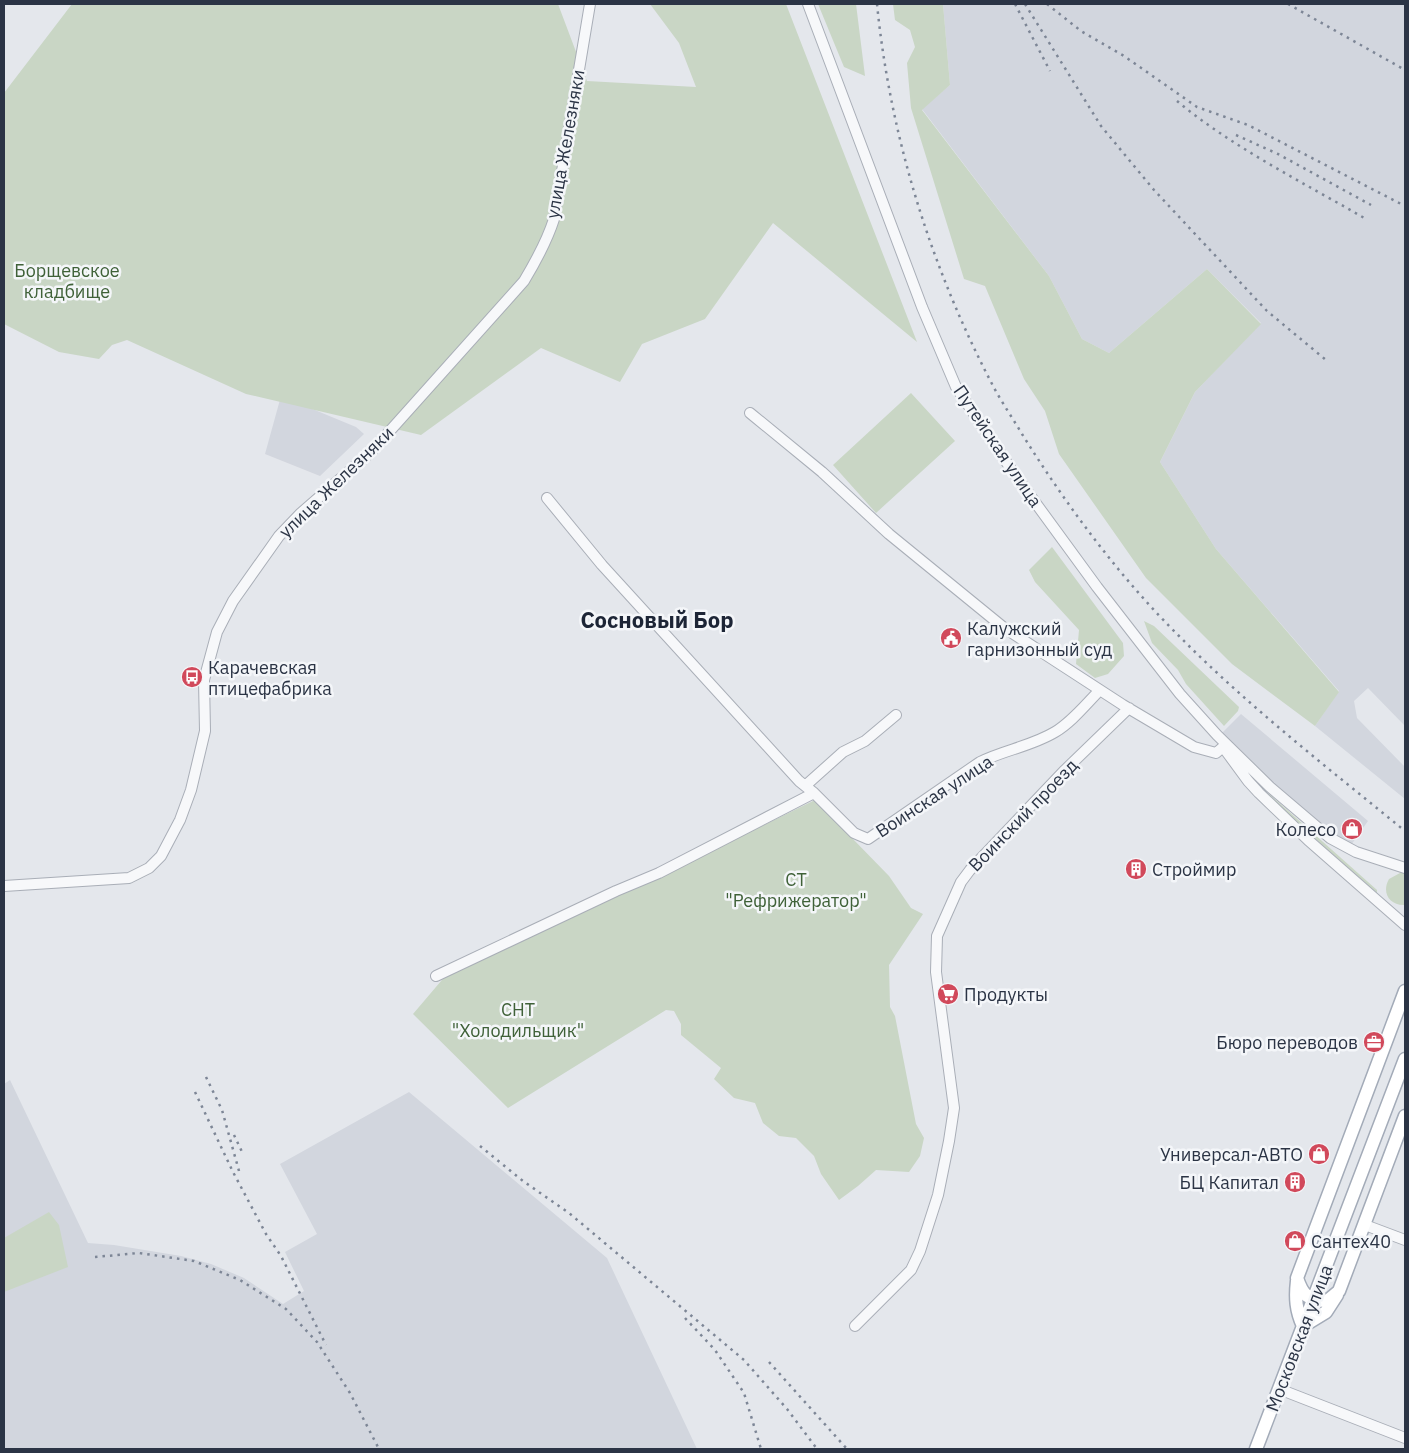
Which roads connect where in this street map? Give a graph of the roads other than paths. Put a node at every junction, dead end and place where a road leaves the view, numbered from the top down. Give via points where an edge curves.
1 (590, 4) edge
2 (808, 4) edge
3 (750, 413) dead end
4 (547, 498) dead end
5 (1100, 690) junction
6 (1129, 708) junction
7 (896, 716) dead end
8 (1217, 735) junction
9 (1223, 747) junction
10 (809, 789) junction
11 (1405, 868) edge
12 (4, 886) edge
13 (1405, 926) edge
14 (436, 976) dead end
15 (1405, 991) edge
16 (1405, 1059) edge
17 (1405, 1116) edge
18 (1365, 1225) junction
19 (1405, 1240) edge
20 (1297, 1278) junction
21 (1339, 1291) junction
22 (1313, 1300) junction
23 (855, 1326) dead end
24 (1303, 1326) junction
25 (1279, 1389) junction
26 (1405, 1438) edge
27 (1256, 1449) edge

1 - 12 street, улица Железняки via 554,219 535,264 524,281 371,452 279,536 233,601 217,632 204,680 205,731 193,780 180,820 161,856 149,868 129,878
2 - 8 street, Путейская улица via 922,307 956,388 1097,586 1180,694
3 - 5 street via 822,472 889,534 1003,627
4 - 10 street via 602,565
5 - 6 street
5 - 10 street, Воинская улица via 1056,732 980,762 868,839 854,833
6 - 9 street via 1194,747 1216,752
6 - 23 street, Воинский проезд via 970,870 961,882 937,936 936,972 954,1108 950,1141 940,1186 911,1270
7 - 10 street via 865,741 843,752
8 - 9 street, Путейская улица
8 - 11 street, Путейская улица via 1270,787 1330,838 1356,852
9 - 13 street, Путейская улица via 1259,793
10 - 14 street via 659,873
15 - 20 main road
16 - 22 main road, Московская улица
17 - 18 main road
18 - 19 street
18 - 21 main road
20 - 22 main road via 1302,1292
20 - 24 main road via 1297,1313
21 - 22 main road via 1327,1301
21 - 24 main road via 1326,1312
22 - 24 main road, Московская улица
24 - 25 main road, Московская улица
25 - 26 street
25 - 27 main road, Московская улица

